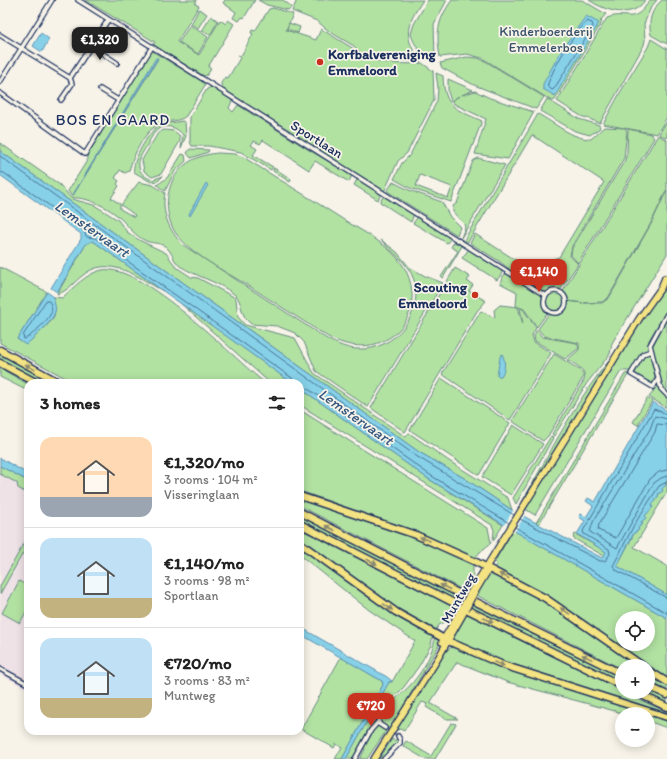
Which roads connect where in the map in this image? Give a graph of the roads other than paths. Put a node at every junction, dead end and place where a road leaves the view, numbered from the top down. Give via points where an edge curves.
1 (52, 0) edge
2 (78, 0) edge
3 (108, 20) junction
4 (0, 35) edge
5 (91, 46) junction
6 (152, 47) junction
7 (21, 48) junction
8 (117, 63) dead end
9 (70, 78) junction
10 (0, 82) edge
11 (100, 89) dead end
12 (0, 93) edge
13 (61, 100) dead end
14 (118, 100) junction
15 (666, 277) edge
16 (546, 296) junction
17 (667, 314) edge
18 (0, 350) edge
19 (651, 352) junction
20 (0, 363) edge
21 (30, 379) edge
22 (53, 379) edge
23 (658, 379) junction
24 (667, 395) edge
25 (304, 497) edge
26 (304, 514) edge
27 (304, 526) edge
28 (304, 546) edge
29 (487, 568) junction
30 (446, 640) junction
31 (632, 659) edge
32 (0, 668) edge
33 (615, 671) edge
34 (655, 674) edge
35 (24, 682) edge
36 (667, 682) edge
37 (615, 683) edge
38 (655, 689) edge
39 (667, 695) edge
40 (650, 699) edge
41 (667, 707) edge
42 (378, 717) dead end
43 (667, 717) edge
44 (378, 722) junction
45 (385, 728) tunnel mouth
46 (398, 736) dead end
47 (355, 759) edge
48 (374, 759) edge
49 (384, 759) edge

1 - 7 street
2 - 3 street, Sportlaan
3 - 5 street
3 - 6 street, Sportlaan
4 - 7 street
5 - 8 street
5 - 9 street
6 - 14 street
6 - 16 street, Sportlaan
7 - 9 street
7 - 10 street
9 - 13 street via 72,84
11 - 14 street
12 - 14 street via 85,154
15 - 29 main road, Muntweg via 655,291
16 - 16 street via 545,305 549,312 557,313 564,309 566,301 562,293
17 - 19 street via 651,341
22 -> 18 highway
19 - 23 street
19 - 23 street via 643,354 631,374 653,387
20 - 21 highway
23 - 24 street via 660,389
29 -> 25 highway via 421,537
33 -> 26 highway
27 -> 37 highway via 454,604
28 -> 30 highway via 380,601
29 - 30 main road, Muntweg, bridge
31 -> 29 highway via 545,598
30 -> 43 highway via 508,667
30 - 48 main road, Muntweg
32 - 35 street
34 - 36 highway
38 - 39 highway
40 - 41 highway
42 - 44 street
44 - 45 street
44 - 47 street
46 - 49 street via 400,743

